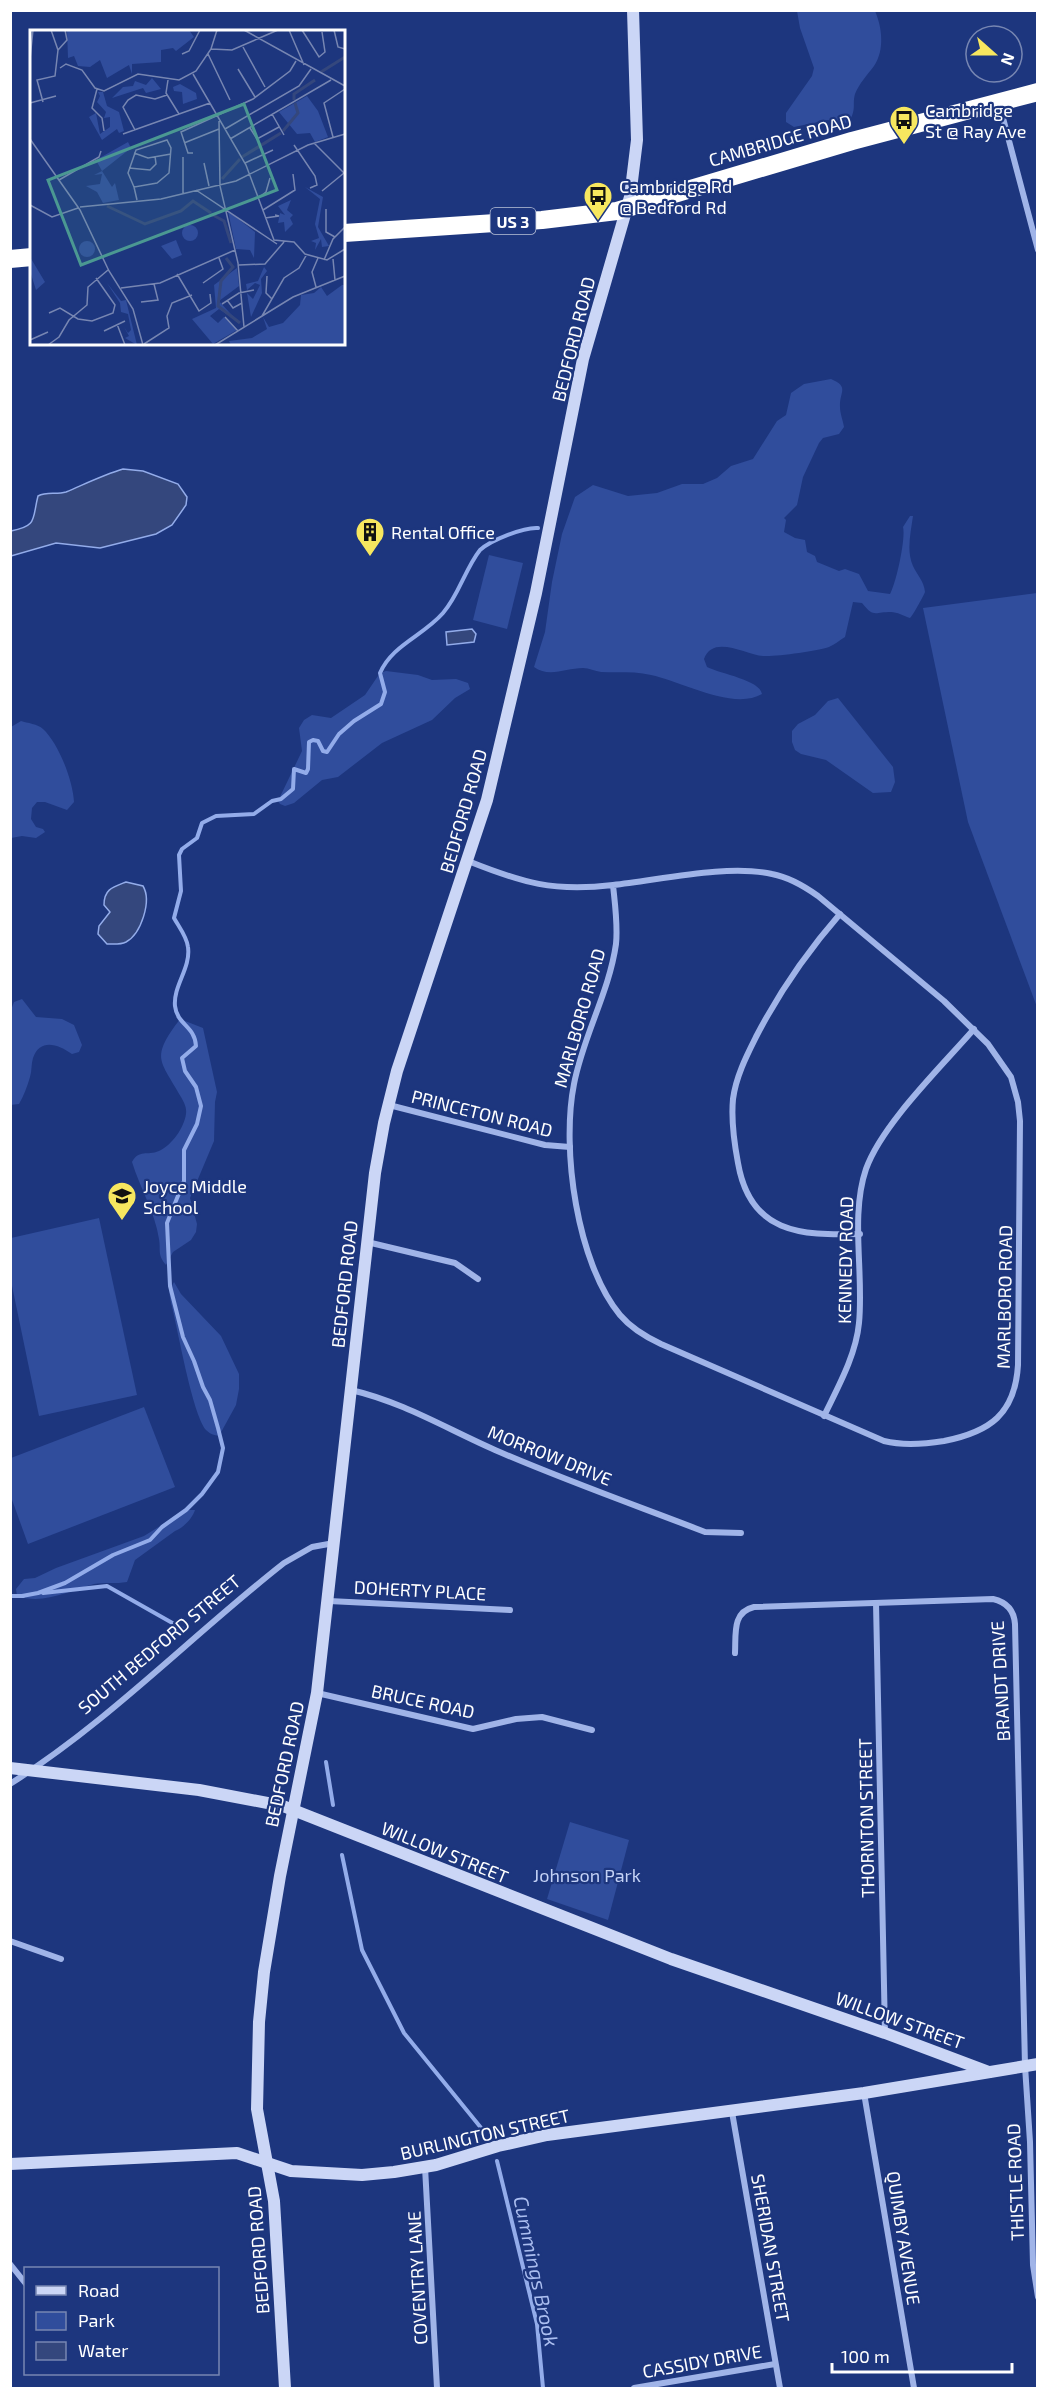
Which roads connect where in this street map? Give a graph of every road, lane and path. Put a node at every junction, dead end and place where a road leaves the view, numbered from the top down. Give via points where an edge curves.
1 (633, 10) edge
2 (1038, 92) edge
3 (999, 102) junction
4 (628, 208) junction
5 (345, 233) edge
6 (1038, 250) edge
7 (30, 257) edge
8 (10, 259) edge
9 (468, 861) junction
10 (613, 885) junction
11 (840, 914) junction
12 (974, 1029) junction
13 (388, 1105) junction
14 (570, 1147) junction
15 (860, 1233) junction
16 (366, 1242) junction
17 (478, 1279) dead end
18 (351, 1390) junction
19 (824, 1416) junction
20 (741, 1533) dead end
21 (335, 1543) junction
22 (329, 1601) junction
23 (876, 1603) junction
24 (510, 1610) dead end
25 (735, 1653) dead end
26 (317, 1693) junction
27 (592, 1730) dead end
28 (10, 1768) edge
29 (33, 1770) junction
30 (10, 1784) edge
31 (293, 1810) junction
32 (10, 1941) edge
33 (61, 1959) dead end
34 (885, 2033) junction
35 (1031, 2065) edge
36 (989, 2072) junction
37 (864, 2093) junction
38 (732, 2112) junction
39 (267, 2163) junction
40 (10, 2164) edge
41 (425, 2167) junction
42 (10, 2264) edge
43 (24, 2282) edge
44 (1038, 2298) edge
45 (775, 2364) junction
46 (285, 2388) edge
47 (437, 2388) edge
48 (634, 2388) edge
49 (780, 2388) edge
50 (914, 2388) edge

1 - 4 street via 637,140
2 - 3 highway, US 3
3 - 4 highway, CAMBRIDGE ROAD / US 3
3 - 6 street
4 - 5 highway, CAMBRIDGE ROAD / US 3 via 542,220
4 - 9 street, BEDFORD ROAD via 583,359 525,642 487,800
7 - 8 highway
9 - 10 street, MARLBORO ROAD via 548,887
9 - 13 street, BEDFORD ROAD
10 - 11 street, MARLBORO ROAD via 760,872 797,883
10 - 14 street, MARLBORO ROAD via 616,945 574,1082
11 - 12 street, MARLBORO ROAD
11 - 15 street via 790,977 749,1051 735,1087 733,1124 744,1187 767,1218 782,1227 807,1233
12 - 15 street, KENNEDY ROAD via 876,1147 861,1189
12 - 19 street, MARLBORO ROAD via 1007,1068 1018,1102 1019,1351 1013,1396 987,1427 923,1444 884,1441
13 - 14 street, PRINCETON ROAD via 545,1145
13 - 16 street, BEDFORD ROAD
14 - 19 street, MARLBORO ROAD via 581,1227 601,1283 621,1316 661,1344
15 - 19 street, KENNEDY ROAD via 857,1335
16 - 17 street via 455,1263
16 - 18 street, BEDFORD ROAD
18 - 20 street, MORROW DRIVE via 418,1412 498,1452 705,1532
18 - 21 street, BEDFORD ROAD
21 - 22 street, BEDFORD ROAD
21 - 29 street, SOUTH BEDFORD STREET via 312,1547 284,1563
22 - 24 street, DOHERTY PLACE
22 - 26 street, BEDFORD ROAD
23 - 25 street, BRANDT DRIVE via 752,1607 738,1619
23 - 34 street, THORNTON STREET
23 - 35 street, BRANDT DRIVE via 993,1599 1008,1606 1015,1617
26 - 27 street, BRUCE ROAD via 473,1729 545,1717
26 - 31 street, BEDFORD ROAD
28 - 29 street, WILLOW STREET
29 - 30 street, SOUTH BEDFORD STREET
29 - 31 street, WILLOW STREET via 199,1790
31 - 34 street, WILLOW STREET via 671,1959
31 - 39 street, BEDFORD ROAD via 259,2022 258,2109
32 - 33 street
34 - 36 street, WILLOW STREET
35 - 36 street, BURLINGTON STREET
35 - 44 street, THISTLE ROAD via 1033,2265
36 - 37 street, BURLINGTON STREET
37 - 38 street, BURLINGTON STREET
37 - 50 street, QUIMBY AVENUE
38 - 41 street, BURLINGTON STREET via 547,2135
38 - 45 street, SHERIDAN STREET
39 - 40 street, BURLINGTON STREET via 234,2153
39 - 41 street, BURLINGTON STREET via 291,2171 346,2175
39 - 46 street, BEDFORD ROAD via 274,2201
41 - 47 street, COVENTRY LANE
42 - 43 street
45 - 48 street, CASSIDY DRIVE
45 - 49 street, SHERIDAN STREET

